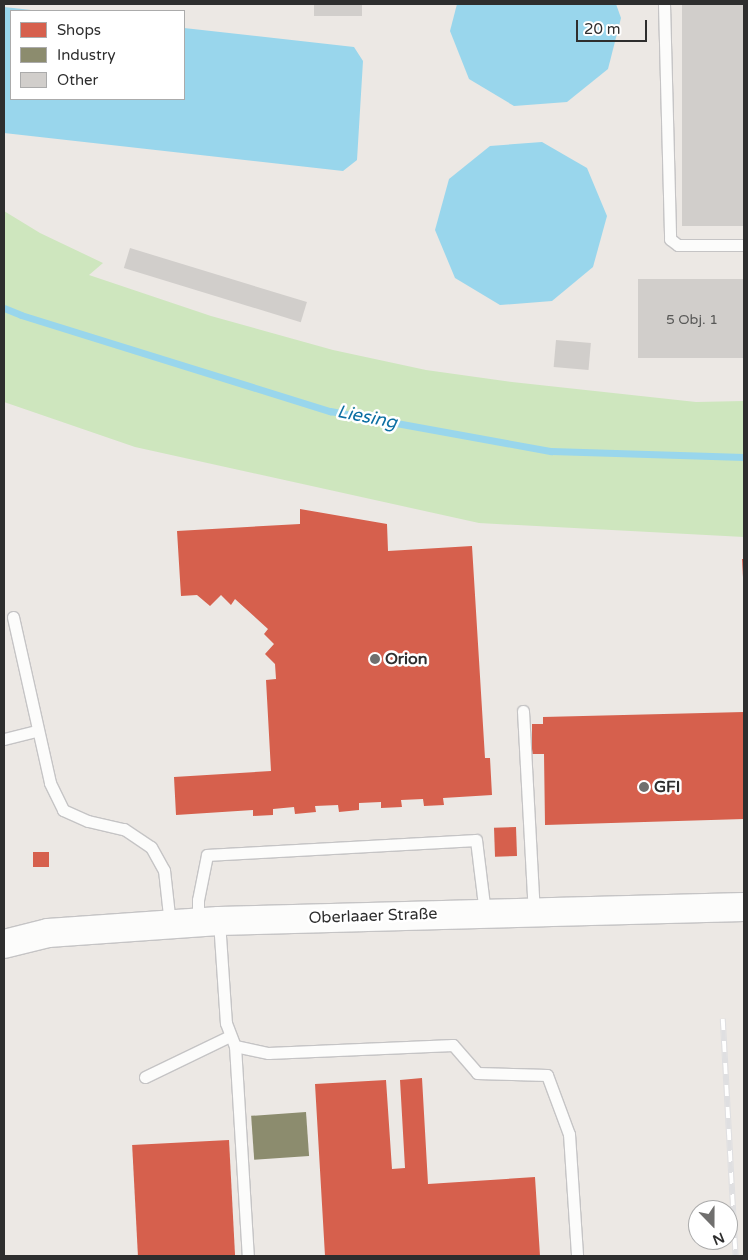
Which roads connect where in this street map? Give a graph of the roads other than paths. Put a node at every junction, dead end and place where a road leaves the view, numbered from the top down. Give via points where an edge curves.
1 (664, 4) edge
2 (744, 240) edge
3 (728, 243) junction
4 (744, 245) edge
5 (13, 617) dead end
6 (523, 710) dead end
7 (37, 731) junction
8 (4, 739) edge
9 (744, 907) edge
10 (534, 912) junction
11 (485, 913) junction
12 (209, 921) junction
13 (170, 924) junction
14 (4, 944) edge
15 (232, 1041) junction
16 (146, 1077) dead end
17 (248, 1256) edge
18 (577, 1256) edge

1 - 3 lane via 670,239 678,245
2 - 3 lane
3 - 4 lane
5 - 7 lane
6 - 10 lane
7 - 8 lane
7 - 13 lane via 50,783 63,810 88,821 124,829 151,847 164,870
9 - 10 main road, Oberlaaer Straße
10 - 11 main road, Oberlaaer Straße
11 - 12 main road, Oberlaaer Straße
11 - 12 lane via 476,840 207,855 198,900
12 - 13 main road, Oberlaaer Straße
12 - 15 lane via 226,1023
13 - 14 main road, Oberlaaer Straße via 48,934
15 - 16 lane
15 - 17 lane
15 - 18 lane via 268,1053 453,1045 477,1073 547,1074 569,1134

